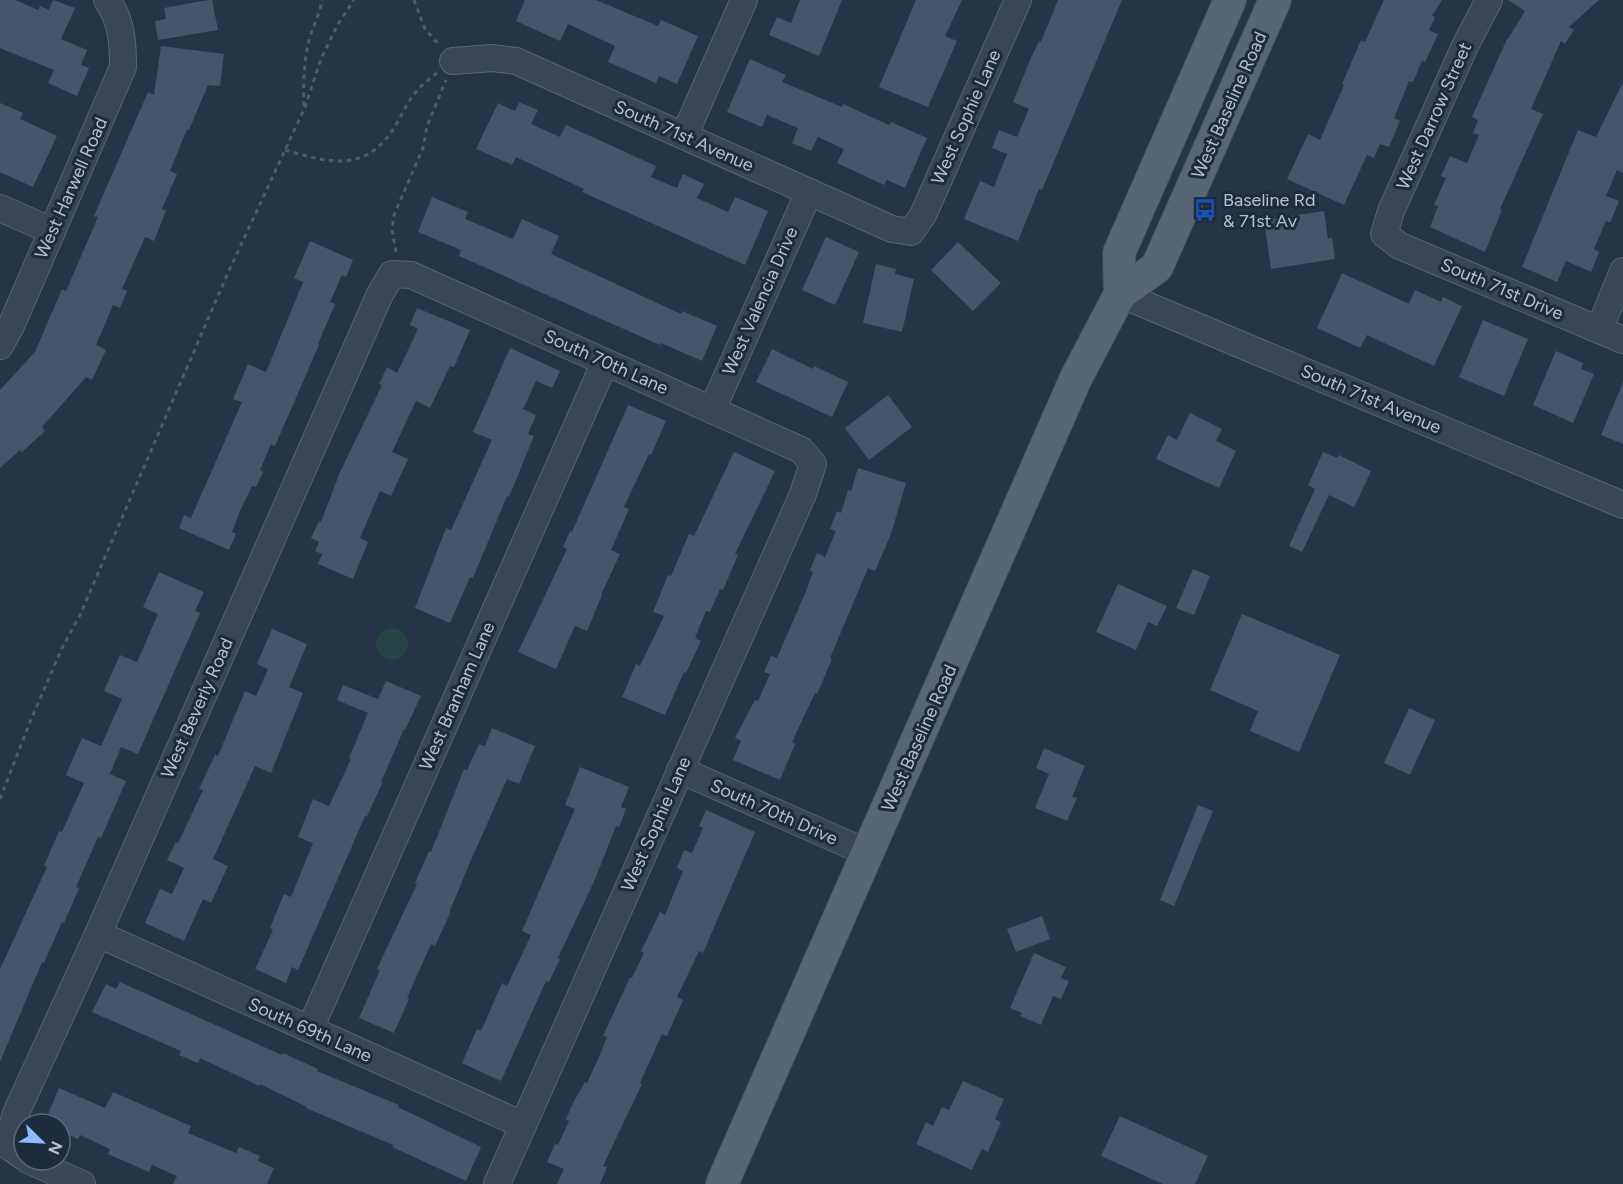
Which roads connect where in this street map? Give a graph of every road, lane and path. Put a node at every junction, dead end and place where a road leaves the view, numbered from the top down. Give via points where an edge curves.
1 (107, 0) edge
2 (322, 0) edge
3 (354, 0) edge
4 (414, 0) edge
5 (744, 0) edge
6 (1018, 0) edge
7 (1230, 0) edge
8 (1275, 0) edge
9 (1489, 0) edge
10 (453, 61) junction
11 (304, 107) junction
12 (684, 136) junction
13 (285, 150) junction
14 (809, 192) junction
15 (0, 208) edge
16 (52, 231) junction
17 (911, 232) joint
18 (1384, 234) joint
19 (1623, 271) edge
20 (396, 274) junction
21 (1120, 294) junction
22 (1599, 330) junction
23 (1623, 340) edge
24 (0, 346) edge
25 (605, 362) junction
26 (712, 410) junction
27 (813, 464) joint
28 (1623, 505) edge
29 (680, 770) junction
30 (0, 799) edge
31 (868, 853) junction
32 (98, 934) junction
33 (310, 1029) junction
34 (16, 1112) edge
35 (523, 1125) junction
36 (55, 1172) edge
37 (82, 1184) edge
38 (497, 1184) edge
39 (722, 1184) edge

1 - 16 street, West Harwell Road via 120,25 123,67
2 - 11 path via 309,41
3 - 11 path via 321,59
4 - 10 path via 425,29
5 - 12 street
6 - 17 street, West Sophie Lane
7 - 21 main road, West Baseline Road via 1119,252
8 - 21 main road, West Baseline Road via 1157,267
9 - 18 street, West Darrow Street via 1460,56
10 - 12 street, South 71st Avenue via 516,61
10 - 13 path via 414,93 379,147 358,160 335,162
10 - 20 path via 427,126 423,148 394,215
11 - 13 path
12 - 14 street, South 71st Avenue
13 - 30 path via 62,648
14 - 17 street, South 71st Avenue via 892,228
14 - 26 street, West Valencia Drive
15 - 16 street
16 - 24 street, West Harwell Road
18 - 22 street, South 71st Drive via 1400,246
19 - 22 street
20 - 25 street, South 70th Lane via 411,275
20 - 32 street, West Beverly Road via 380,294
21 - 28 street, South 71st Avenue
21 - 31 main road, West Baseline Road via 1076,378
22 - 23 street, South 71st Drive
25 - 26 street, South 70th Lane
25 - 33 street, West Branham Lane
26 - 27 street, South 70th Lane via 801,450
27 - 29 street, West Sophie Lane
29 - 31 street, South 70th Drive
29 - 35 street, West Sophie Lane
31 - 39 main road, West Baseline Road
32 - 33 street, South 69th Lane
32 - 34 street, West Beverly Road
33 - 35 street, South 69th Lane
35 - 38 street, West Sophie Lane
36 - 37 street

